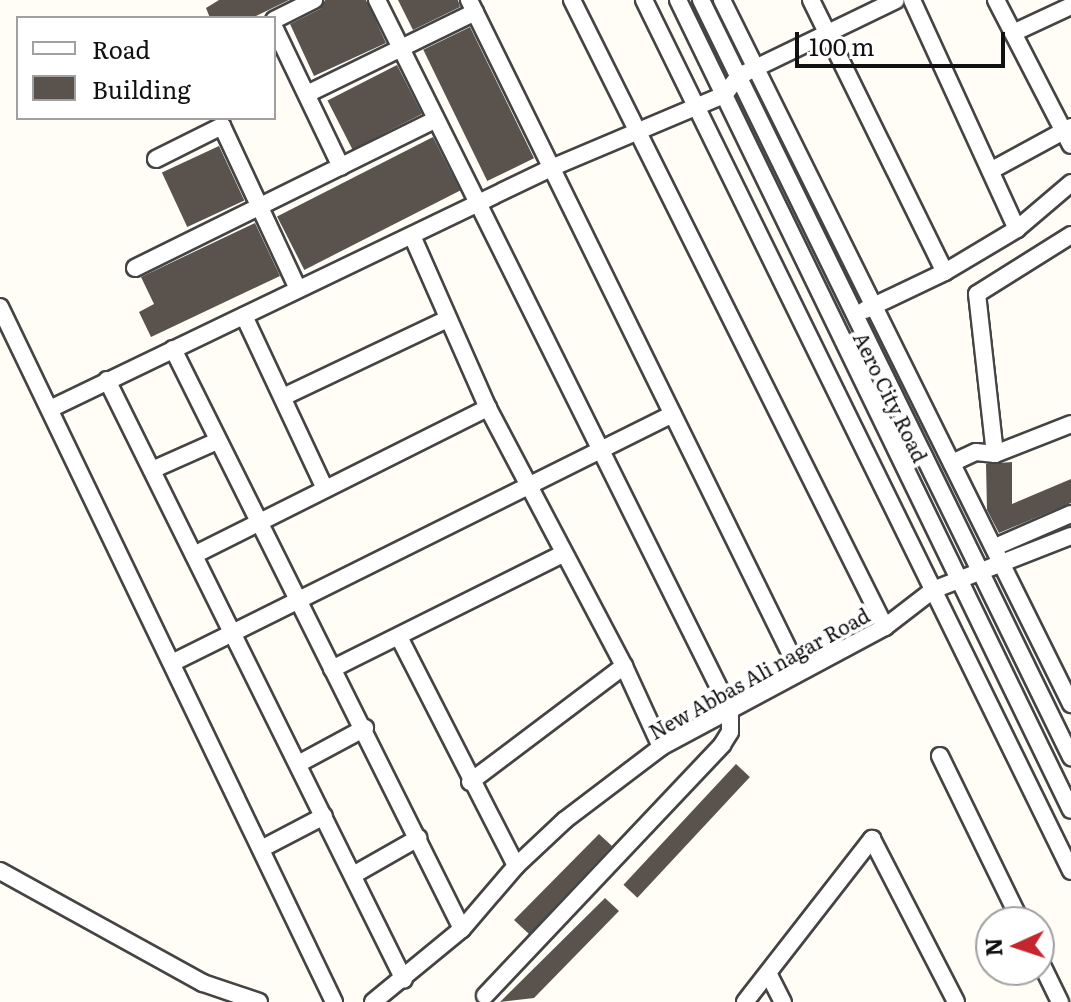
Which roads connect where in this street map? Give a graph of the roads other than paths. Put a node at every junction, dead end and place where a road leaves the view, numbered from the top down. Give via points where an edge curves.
1 (314, 0) edge
2 (377, 0) edge
3 (572, 0) edge
4 (644, 0) edge
5 (678, 0) edge
6 (701, 0) edge
7 (722, 0) edge
8 (811, 0) edge
9 (896, 0) edge
10 (912, 0) edge
11 (996, 0) edge
12 (472, 6) edge
13 (1071, 6) edge
14 (276, 19) edge
15 (276, 31) edge
16 (1013, 33) junction
17 (827, 35) junction
18 (401, 47) junction
19 (755, 69) junction
20 (739, 76) junction
21 (720, 88) junction
22 (307, 94) junction
23 (696, 107) junction
24 (435, 120) junction
25 (639, 132) junction
26 (1068, 134) edge
27 (156, 159) dead end
28 (341, 167) junction
29 (551, 168) junction
30 (992, 170) junction
31 (1071, 183) edge
32 (477, 205) junction
33 (258, 207) junction
34 (1017, 229) junction
35 (1071, 235) edge
36 (413, 238) junction
37 (135, 268) dead end
38 (945, 272) junction
39 (298, 289) junction
40 (0, 307) edge
41 (872, 308) junction
42 (852, 315) junction
43 (244, 316) junction
44 (447, 319) junction
45 (173, 349) junction
46 (107, 380) junction
47 (283, 397) junction
48 (488, 408) junction
49 (50, 409) junction
50 (673, 414) junction
51 (1071, 424) edge
52 (215, 442) junction
53 (598, 452) junction
54 (995, 454) junction
55 (952, 463) junction
56 (152, 470) junction
57 (528, 484) junction
58 (325, 489) junction
59 (1071, 514) edge
60 (258, 520) junction
61 (1071, 536) edge
62 (995, 547) junction
63 (194, 555) junction
64 (561, 555) junction
65 (1003, 563) junction
66 (979, 572) junction
67 (957, 581) junction
68 (933, 590) junction
69 (297, 599) junction
70 (885, 627) junction
71 (236, 631) junction
72 (400, 639) junction
73 (172, 663) junction
74 (624, 666) junction
75 (332, 669) junction
76 (799, 671) junction
77 (1071, 704) edge
78 (730, 710) junction
79 (365, 728) junction
80 (661, 747) junction
81 (940, 756) dead end
82 (1071, 757) edge
83 (300, 763) junction
84 (470, 782) junction
85 (1071, 810) edge
86 (324, 816) junction
87 (418, 838) junction
88 (261, 849) junction
89 (516, 866) junction
90 (0, 871) edge
91 (1071, 871) edge
92 (355, 874) junction
93 (1013, 906) edge
94 (462, 929) junction
95 (768, 973) junction
96 (404, 980) junction
97 (485, 996) dead end
98 (259, 1002) edge
99 (334, 1002) edge
100 (373, 1002) edge
101 (745, 1002) edge
102 (783, 1002) edge
103 (956, 1002) edge

1 - 14 street
2 - 18 street
3 - 25 street
4 - 23 street
5 - 21 street, Aero City Road
6 - 20 street, Aero City Road
7 - 19 street
8 - 17 street
9 - 17 street
10 - 30 street
11 - 16 street
12 - 18 street
12 - 29 street
13 - 16 street
15 - 22 street
16 - 26 street
17 - 19 street
17 - 38 street
18 - 22 street
18 - 24 street
19 - 20 street
19 - 41 street
20 - 21 street
20 - 42 street, Aero City Road
21 - 23 street
21 - 67 street, Aero City Road
22 - 28 street
23 - 25 street
23 - 68 street
24 - 28 street
24 - 32 street
25 - 29 street
25 - 70 street
26 - 30 street
27 - 33 street via 222,126
28 - 33 street
29 - 32 street
29 - 50 street
30 - 34 street
31 - 34 street
32 - 36 street
32 - 53 street
33 - 37 street
33 - 39 street
34 - 38 street
35 - 54 street via 977,294
36 - 39 street
36 - 44 street
38 - 41 street
39 - 43 street
40 - 49 street
41 - 42 street
41 - 55 street
42 - 66 street, Aero City Road
43 - 45 street
43 - 47 street
44 - 47 street
44 - 48 street
45 - 46 street
45 - 52 street
46 - 49 street
46 - 56 street
47 - 58 street
48 - 57 street
48 - 58 street
49 - 73 street
50 - 53 street
50 - 76 street
51 - 54 street
52 - 56 street
52 - 60 street
53 - 57 street
53 - 78 street
54 - 55 street via 976,452
55 - 62 street
56 - 63 street
57 - 64 street
57 - 69 street
58 - 60 street
59 - 62 street
60 - 63 street
60 - 69 street
61 - 65 street
62 - 65 street
63 - 71 street
64 - 72 street
64 - 74 street
65 - 66 street
65 - 77 street
66 - 67 street, New Abbas Ali nagar Road
66 - 82 street, Aero City Road
67 - 68 street, New Abbas Ali nagar Road
67 - 85 street, Aero City Road
68 - 70 street, New Abbas Ali nagar Road
68 - 91 street
69 - 71 street
69 - 75 street
70 - 76 street, New Abbas Ali nagar Road
71 - 73 street
71 - 83 street
72 - 75 street
72 - 84 street
73 - 88 street
74 - 80 street
74 - 84 street
75 - 79 street
76 - 78 street, New Abbas Ali nagar Road
78 - 80 street, New Abbas Ali nagar Road
78 - 97 street via 730,732 722,745
79 - 83 street
79 - 87 street
80 - 89 street, New Abbas Ali nagar Road via 565,820
81 - 93 street
83 - 86 street
84 - 89 street
86 - 88 street
86 - 92 street
87 - 92 street
87 - 94 street
88 - 99 street
89 - 94 street, New Abbas Ali nagar Road
90 - 98 street via 203,983
92 - 96 street
94 - 96 street, New Abbas Ali nagar Road
95 - 101 street
95 - 102 street
95 - 103 street via 872,839
96 - 100 street, New Abbas Ali nagar Road

